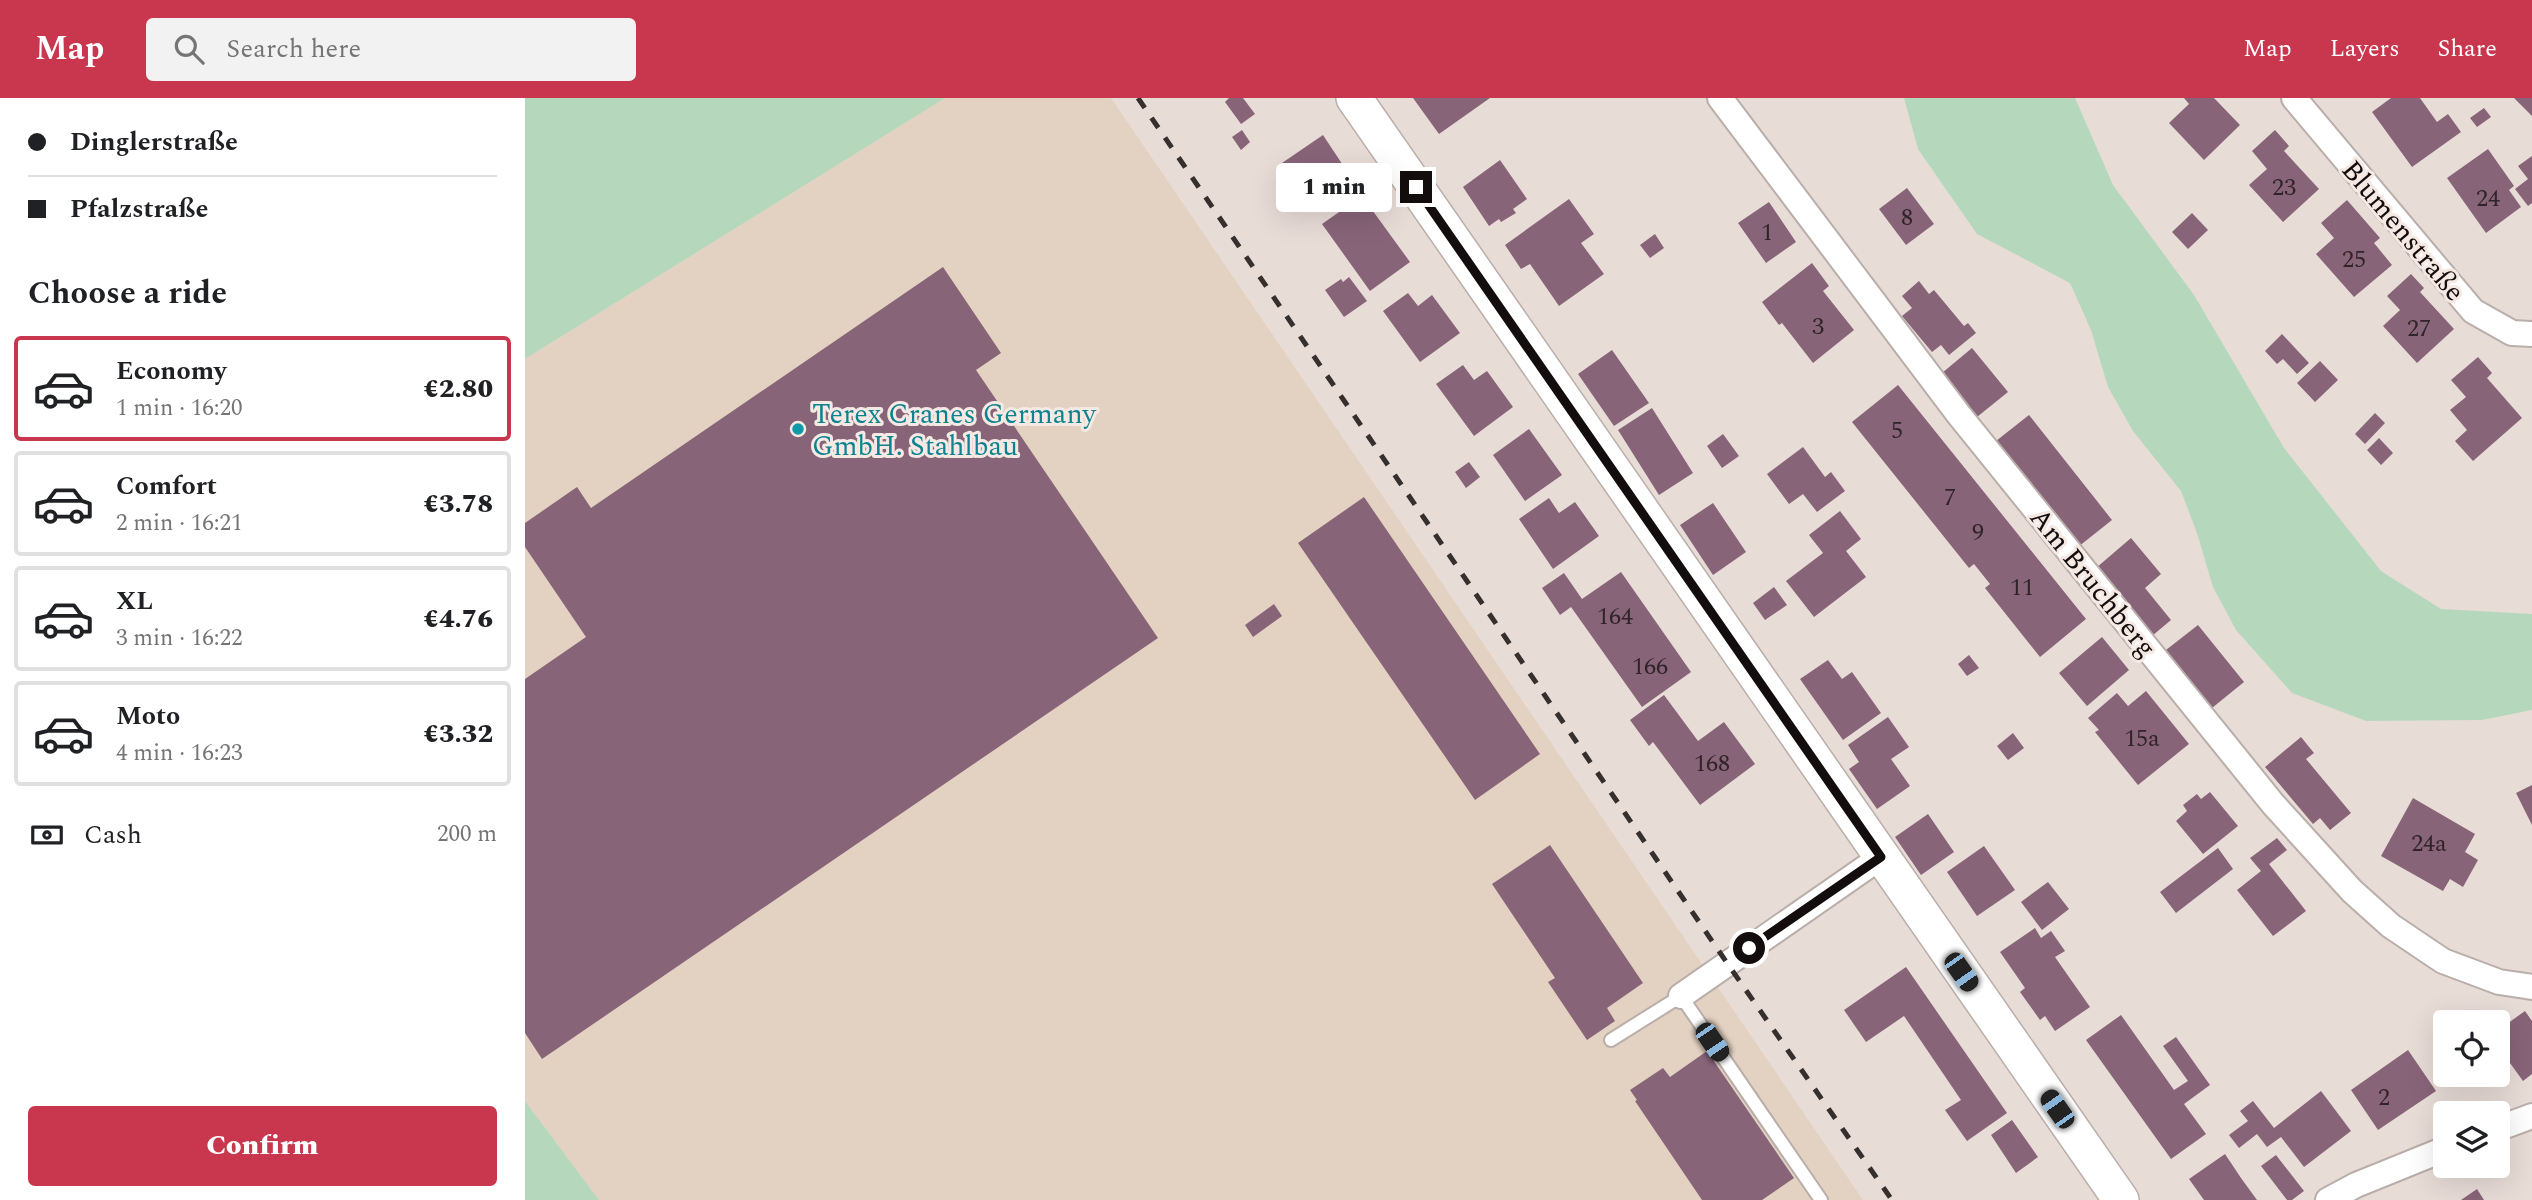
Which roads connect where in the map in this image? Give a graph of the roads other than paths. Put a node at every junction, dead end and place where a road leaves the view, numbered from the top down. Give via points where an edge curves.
1 (1354, 98) edge
2 (1720, 98) edge
3 (2294, 98) edge
4 (2532, 334) edge
5 (1881, 857) junction
6 (2532, 987) edge
7 (1681, 996) junction
8 (1611, 1040) dead end
9 (2532, 1116) edge
10 (2510, 1124) edge
11 (2433, 1154) edge
12 (1821, 1200) edge
13 (2121, 1200) edge
14 (2328, 1200) edge

1 - 5 main road
2 - 6 street, Am Bruchberg via 1959,415 2273,804 2352,891 2391,926 2443,961 2499,982
3 - 4 street, Blumenstraße via 2473,311 2512,333
5 - 7 street
5 - 13 main road
7 - 8 lane
7 - 12 lane
9 - 10 street
11 - 14 street

